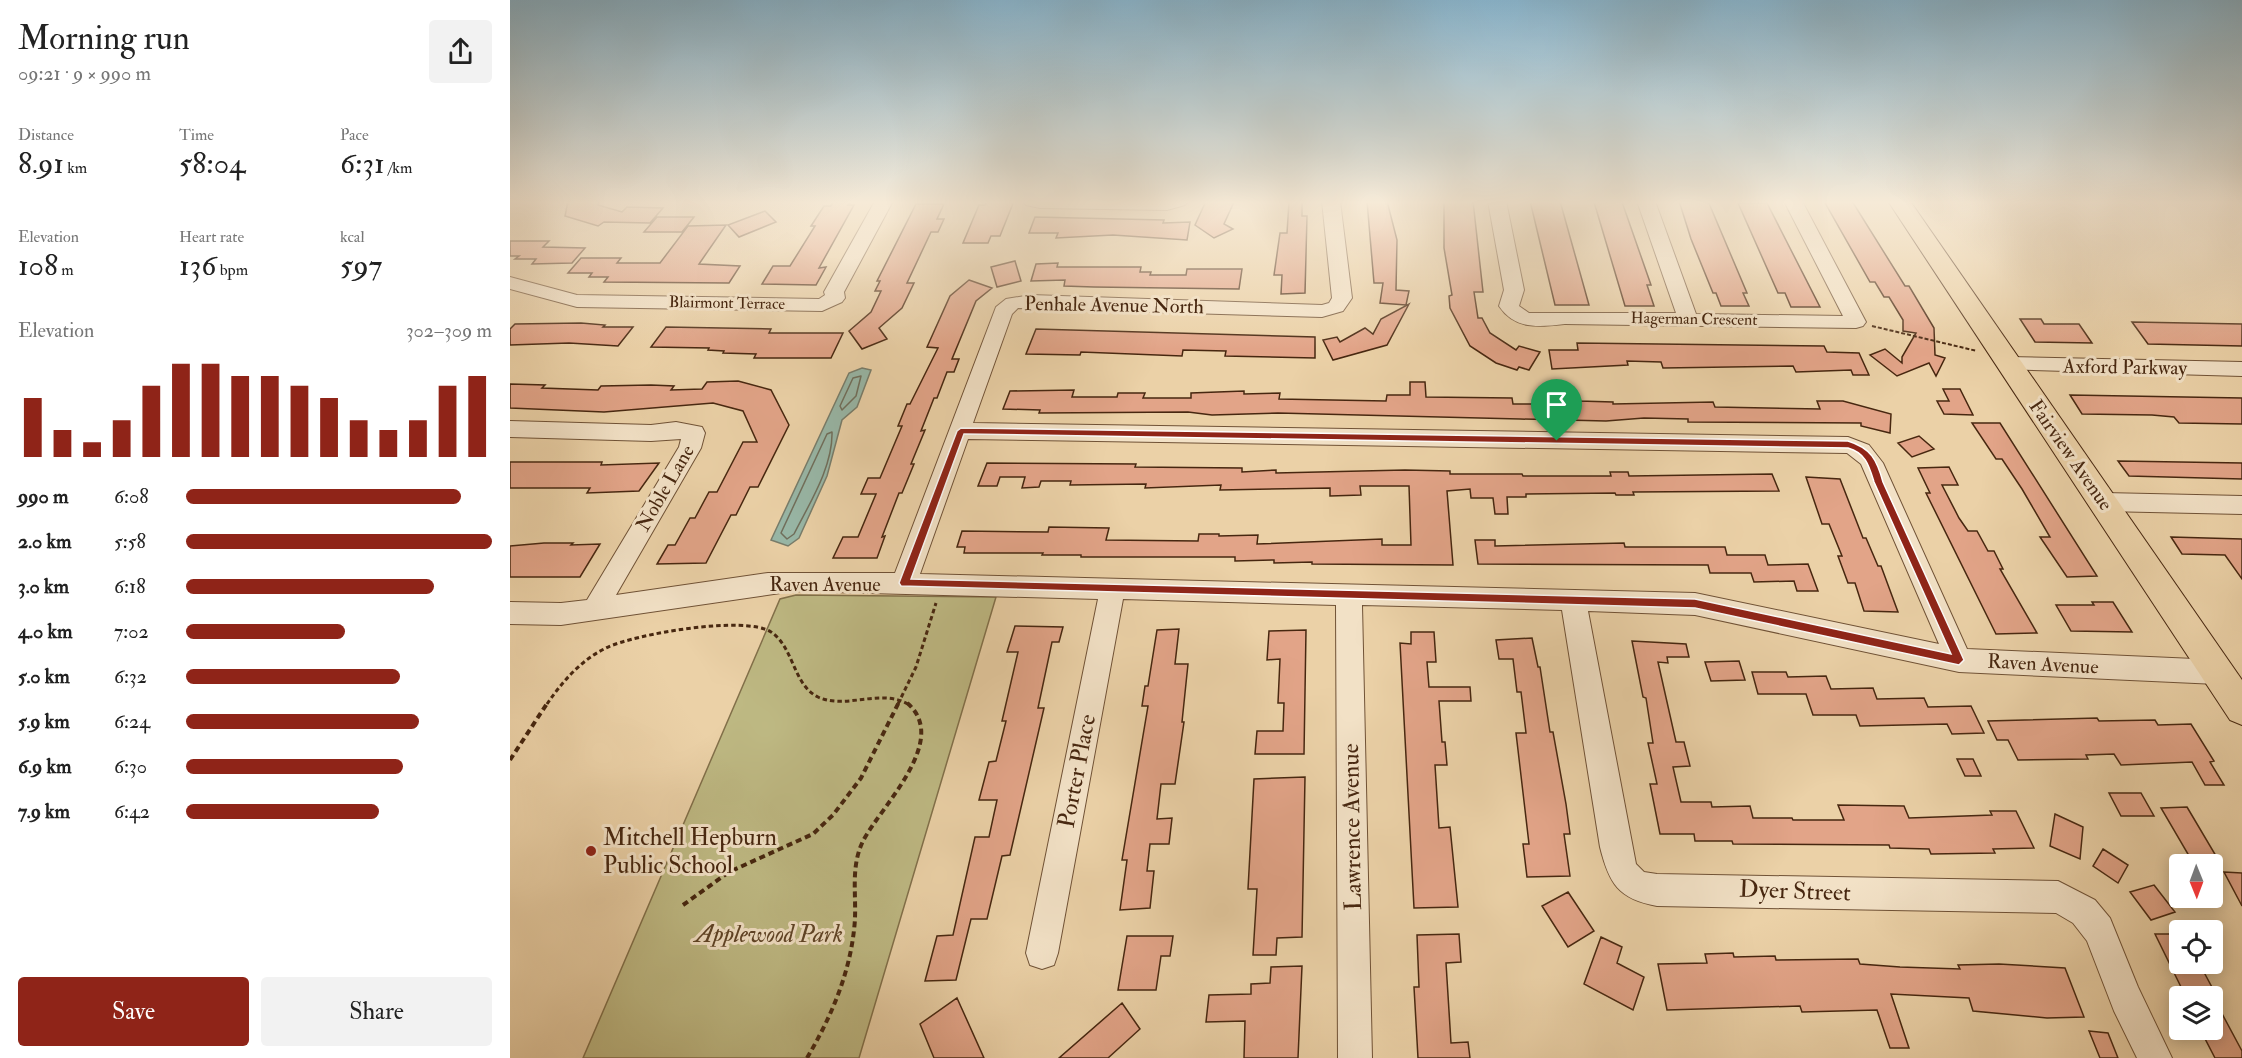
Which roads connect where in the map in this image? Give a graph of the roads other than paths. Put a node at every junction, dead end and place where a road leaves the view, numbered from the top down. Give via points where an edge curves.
1 (857, 250) edge
2 (1337, 250) edge
3 (1506, 250) edge
4 (1664, 250) edge
5 (1819, 250) edge
6 (1932, 250) edge
7 (510, 283) edge
8 (1688, 319) junction
9 (2008, 364) junction
10 (2242, 369) edge
11 (510, 429) edge
12 (961, 431) junction
13 (2104, 502) junction
14 (2242, 505) edge
15 (904, 583) junction
16 (1112, 590) junction
17 (1348, 595) junction
18 (1574, 600) junction
19 (595, 608) junction
20 (510, 613) edge
21 (1959, 660) junction
22 (2217, 672) junction
23 (2242, 709) edge
24 (1042, 953) dead end
25 (1355, 1058) edge
26 (2156, 1058) edge

1 - 7 street, Blairmont Terrace via 834,292 835,298 822,305 577,301
2 - 12 street, Penhale Avenue North via 1342,298 1336,308 1322,311 1013,303 1003,311
3 - 8 street, Hagerman Crescent via 1514,290 1509,306 1519,317 1536,321
4 - 8 street
5 - 8 street, Hagerman Crescent via 1856,322
6 - 9 main road, Fairview Avenue
9 - 10 street, Axford Parkway
9 - 13 main road, Fairview Avenue
11 - 19 street, Noble Lane via 694,433 690,448
12 - 15 street, Penhale Avenue North
12 - 21 street via 1862,448 1873,463 1878,482
13 - 14 street
13 - 22 main road, Fairview Avenue
15 - 16 street, Raven Avenue
15 - 19 street, Raven Avenue via 768,583
16 - 17 street, Raven Avenue
16 - 24 street, Porter Place
17 - 18 street, Raven Avenue
17 - 25 street, Lawrence Avenue
18 - 21 street, Raven Avenue via 1695,604
18 - 26 street, Dyer Street via 1615,856 1620,871 1630,882 1662,892 1694,888 2058,897 2083,910 2105,936 2118,979
19 - 20 street, Raven Avenue via 561,614
21 - 22 street, Raven Avenue
22 - 23 main road, Fairview Avenue

